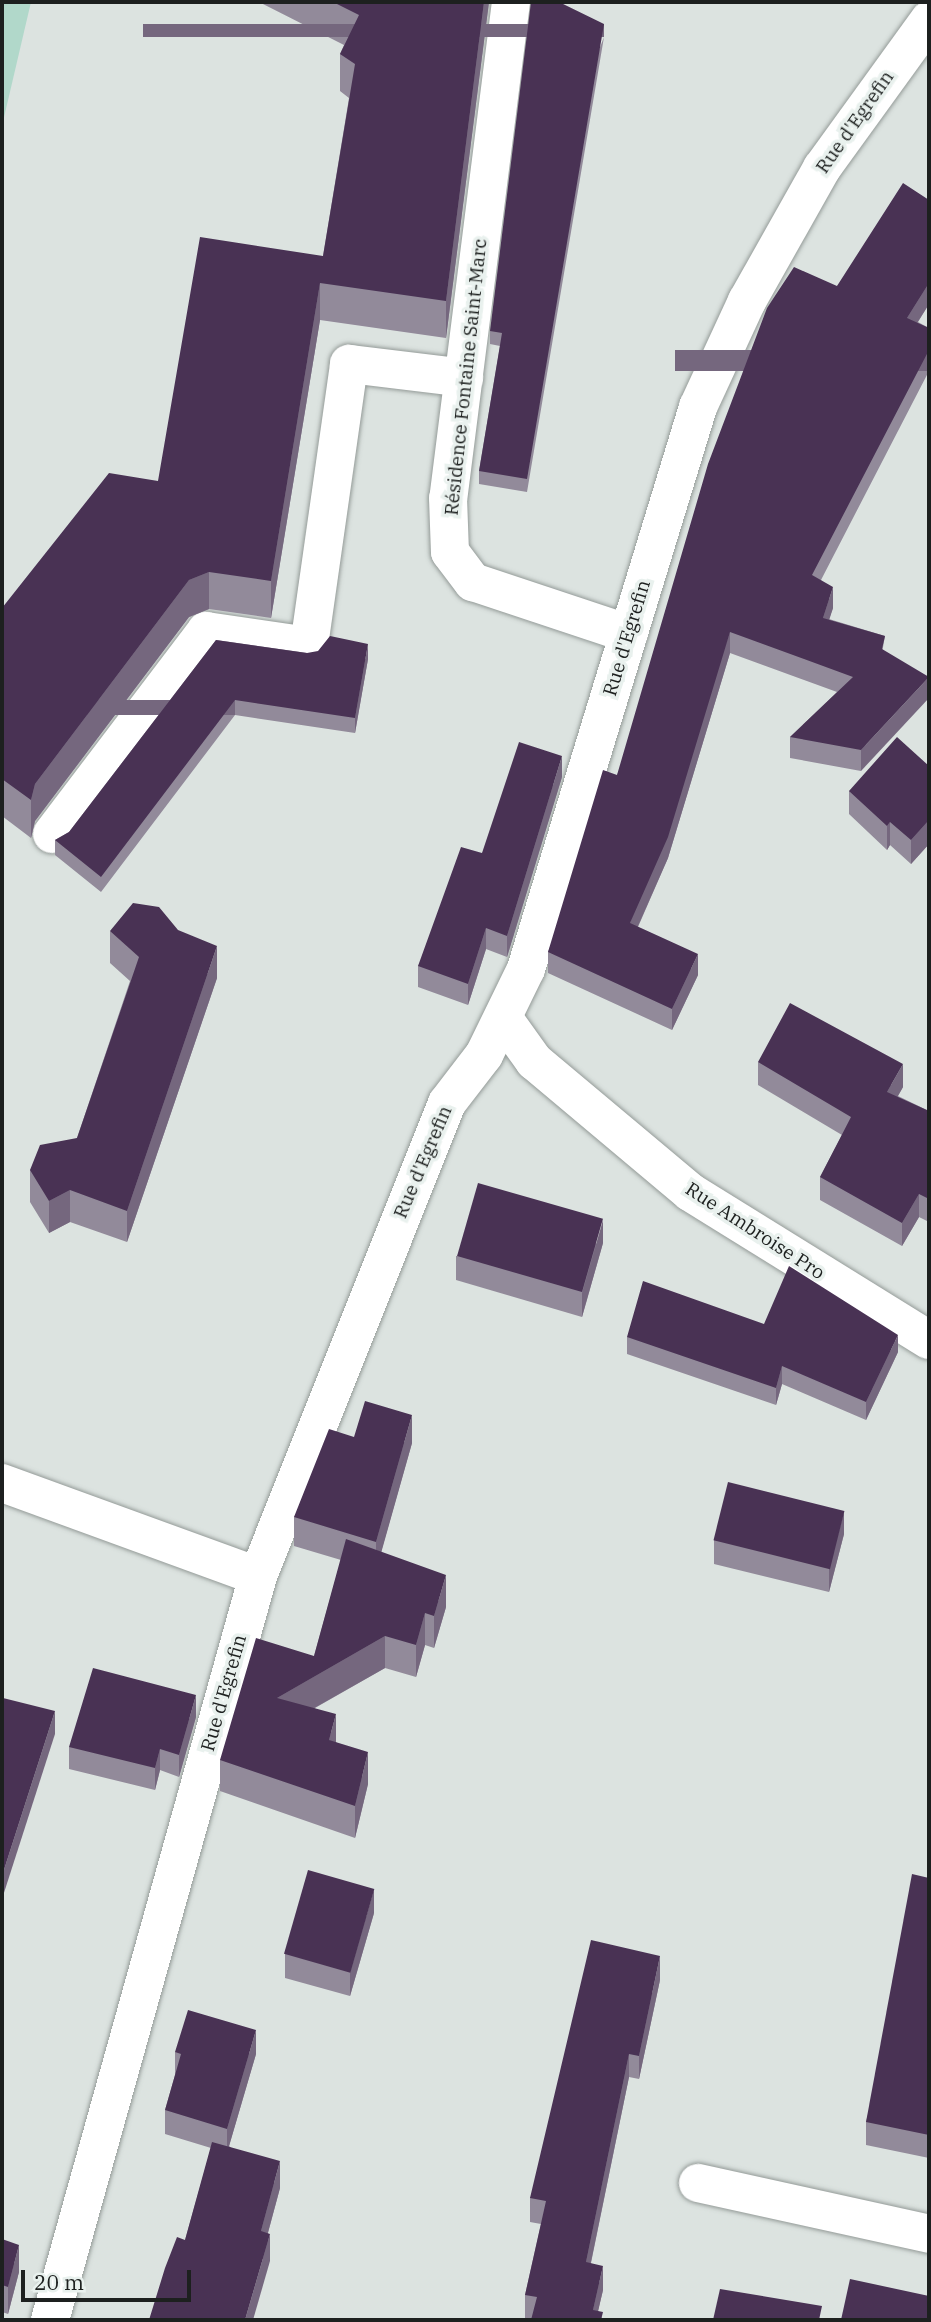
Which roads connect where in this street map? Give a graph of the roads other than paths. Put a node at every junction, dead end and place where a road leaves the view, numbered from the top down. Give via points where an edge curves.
1 (511, 2) edge
2 (929, 20) edge
3 (464, 377) junction
4 (629, 634) junction
5 (52, 834) dead end
6 (504, 1019) junction
7 (929, 1340) edge
8 (2, 1483) edge
9 (258, 1577) junction
10 (698, 2183) dead end
11 (929, 2234) edge
12 (50, 2320) edge

1 - 3 street, Résidence Fontaine Saint-Marc
2 - 4 street, Rue d'Egrefin via 822,167 747,301 698,407
3 - 4 street, Résidence Fontaine Saint-Marc via 448,498 450,552 473,582
3 - 5 street via 349,364 309,646 206,631
4 - 6 street, Rue d'Egrefin via 526,969
6 - 7 street, Rue Ambroise Pro via 534,1062 690,1192
6 - 9 street, Rue d'Egrefin via 447,1103
8 - 9 street
9 - 12 street, Rue d'Egrefin
10 - 11 street

